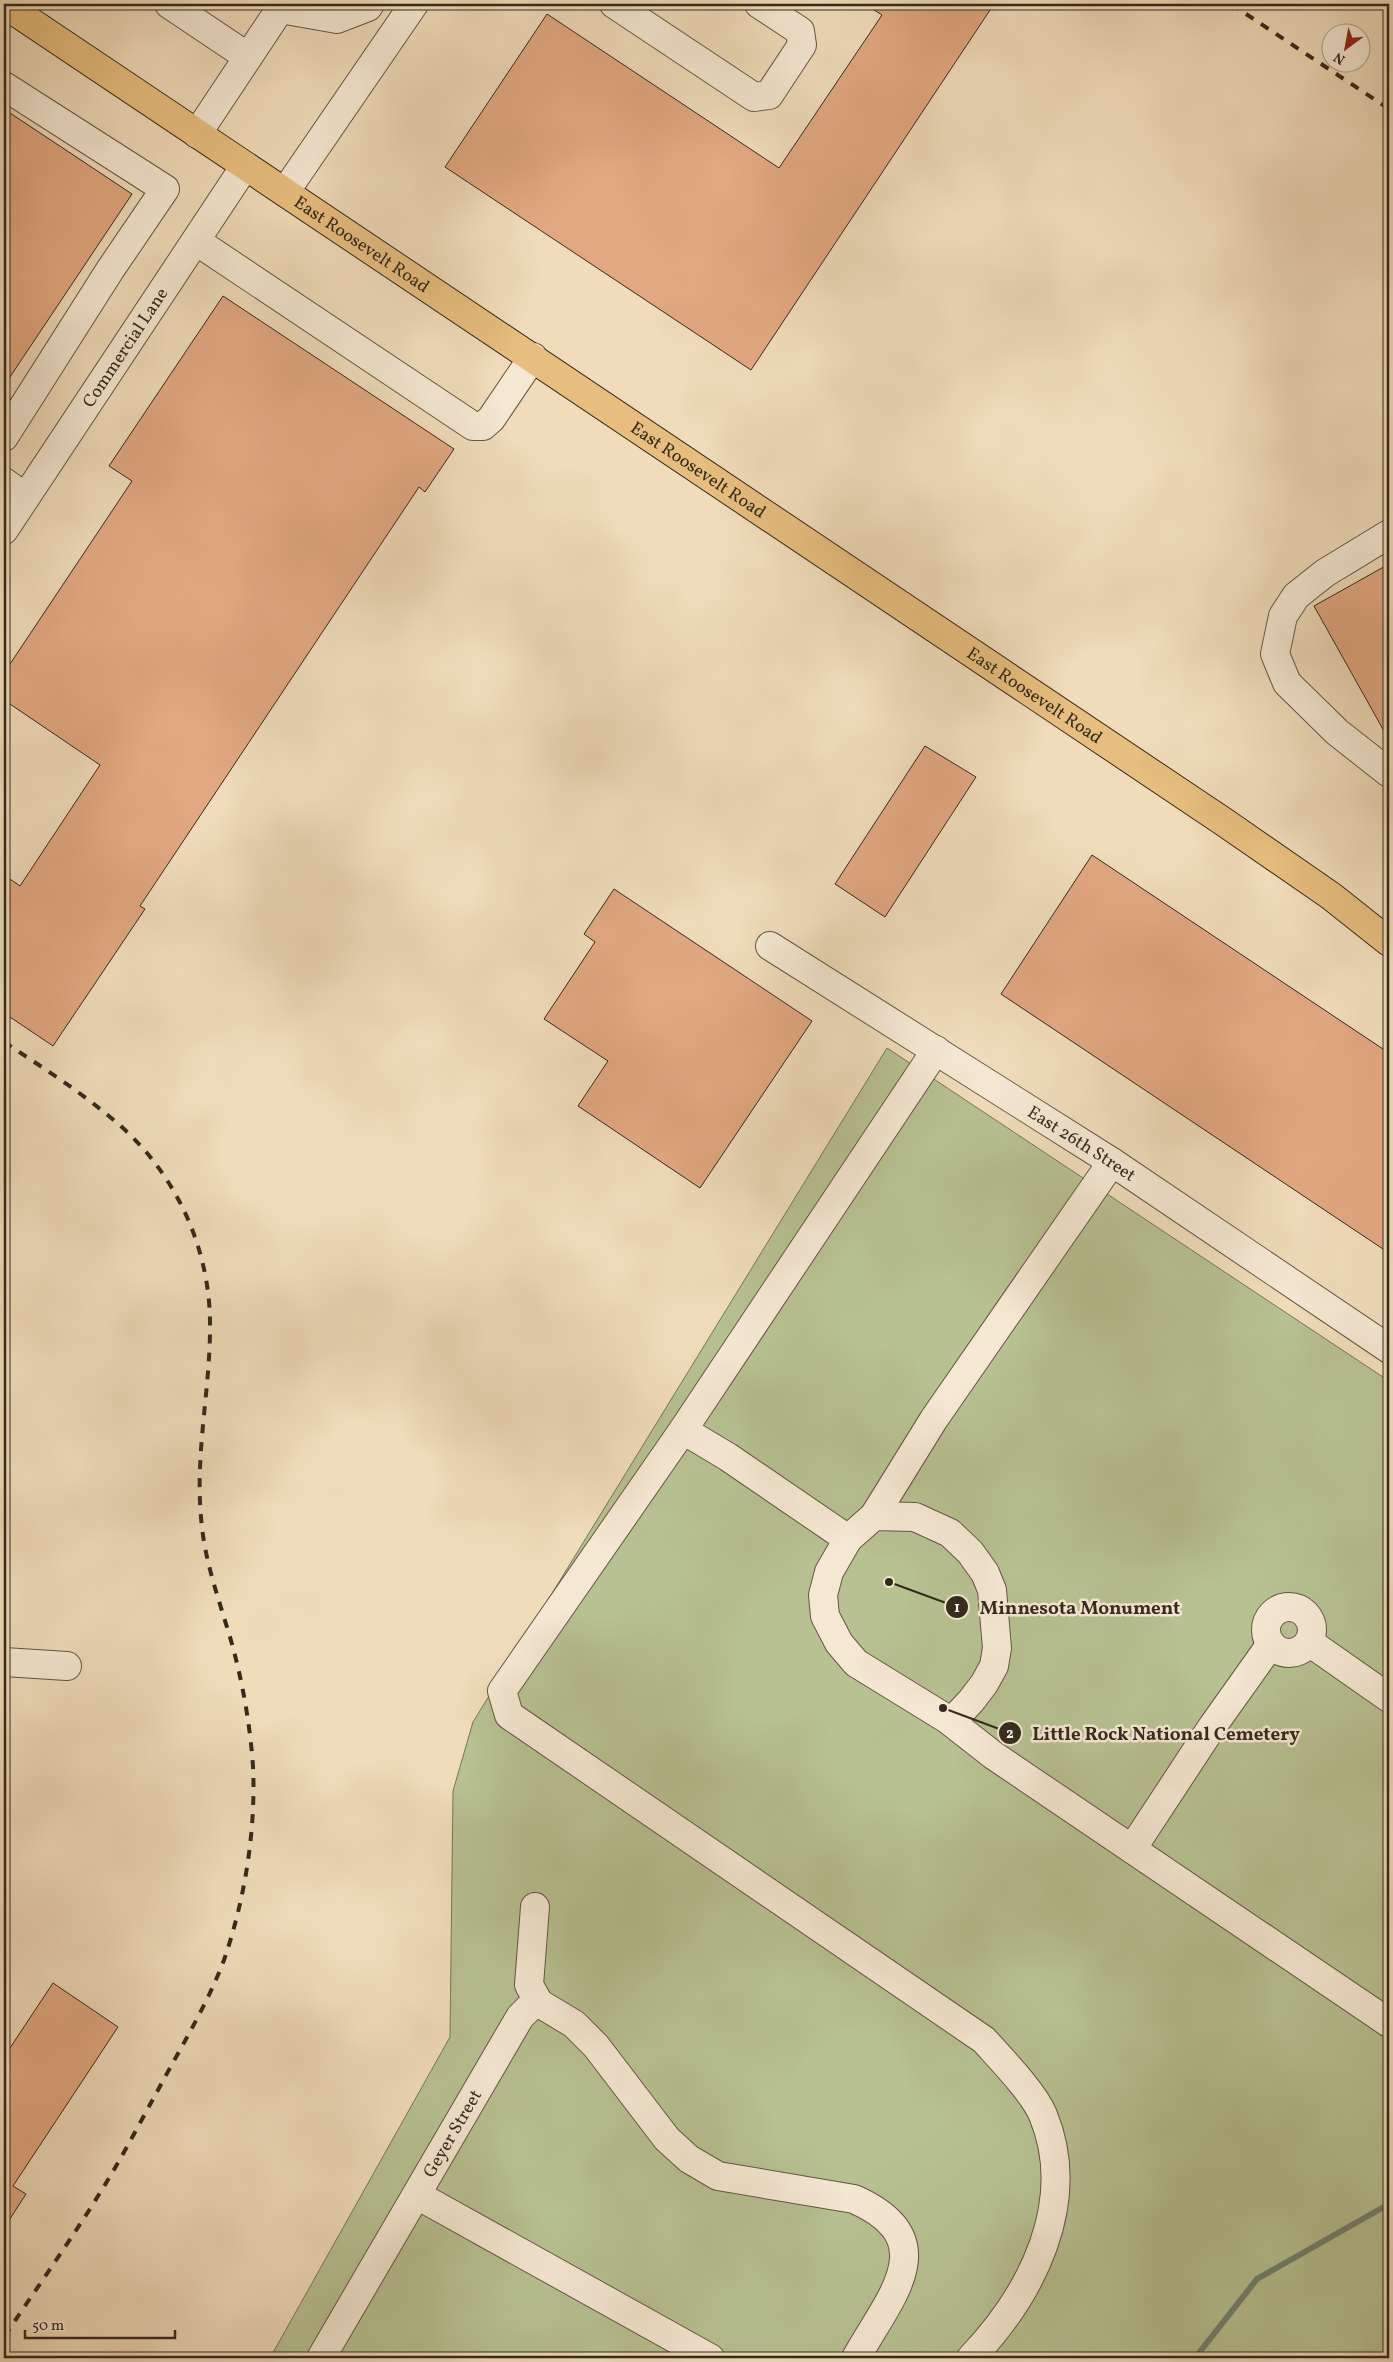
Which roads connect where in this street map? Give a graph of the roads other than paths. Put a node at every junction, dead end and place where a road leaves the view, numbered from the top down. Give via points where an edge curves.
1 (4, 4) edge
2 (169, 4) edge
3 (370, 4) edge
4 (414, 4) edge
5 (614, 4) edge
6 (759, 4) edge
7 (276, 6) edge
8 (248, 57) junction
9 (4, 86) edge
10 (197, 134) junction
11 (245, 166) junction
12 (285, 192) junction
13 (196, 241) junction
14 (533, 357) junction
15 (4, 437) edge
16 (14, 490) edge
17 (4, 530) edge
18 (1389, 534) edge
19 (1389, 773) edge
20 (1389, 942) edge
21 (770, 946) dead end
22 (936, 1050) junction
23 (1112, 1162) junction
24 (1389, 1349) edge
25 (683, 1430) junction
26 (874, 1516) junction
27 (848, 1539) junction
28 (1309, 1642) junction
29 (1271, 1644) junction
30 (4, 1662) edge
31 (68, 1666) dead end
32 (1389, 1698) edge
33 (946, 1719) junction
34 (1132, 1849) junction
35 (535, 1906) dead end
36 (539, 2003) junction
37 (1389, 2023) edge
38 (417, 2195) junction
39 (321, 2358) edge
40 (710, 2358) edge
41 (856, 2358) edge
42 (971, 2358) edge

1 - 10 main road, East Roosevelt Road
2 - 8 street
3 - 7 street via 337,19
4 - 12 street
5 - 6 street via 754,97 769,95 802,45 800,31
7 - 8 street
8 - 10 street
9 - 15 street via 165,189
10 - 11 main road, East Roosevelt Road
11 - 12 main road, East Roosevelt Road
11 - 13 street, Commercial Lane
12 - 14 main road, East Roosevelt Road
13 - 14 street via 473,426 483,426 491,419
13 - 16 street, Commercial Lane
14 - 20 main road, East Roosevelt Road via 1224,822 1332,896
16 - 17 street, Commercial Lane
18 - 19 street via 1296,596 1283,616 1275,654 1287,683 1336,732
21 - 22 street, East 26th Street
22 - 23 street, East 26th Street
22 - 25 street
23 - 24 street, East 26th Street
23 - 26 street via 934,1419
25 - 27 street
25 - 42 street via 502,1692 509,1716 984,2040 1042,2113 1055,2151 1056,2199 1042,2251 1015,2304
26 - 27 street
26 - 33 street via 915,1517 950,1533 970,1552 992,1590 997,1648 994,1666 971,1701 957,1716
27 - 33 street via 829,1572 823,1595 825,1616 835,1636 856,1663
28 - 29 street via 1298,1652 1290,1653
28 - 29 street via 1312,1635 1310,1619 1306,1613 1292,1606 1270,1615 1265,1630
28 - 32 street
29 - 34 street
30 - 31 street
33 - 34 street via 993,1755
34 - 37 street
35 - 36 street via 529,1985
36 - 38 street, Geyer Street via 520,2017
36 - 41 street via 574,2024 596,2046 667,2139 689,2160 718,2176 854,2199 888,2218 901,2241 905,2260 903,2272
38 - 39 street, Geyer Street
38 - 40 street

